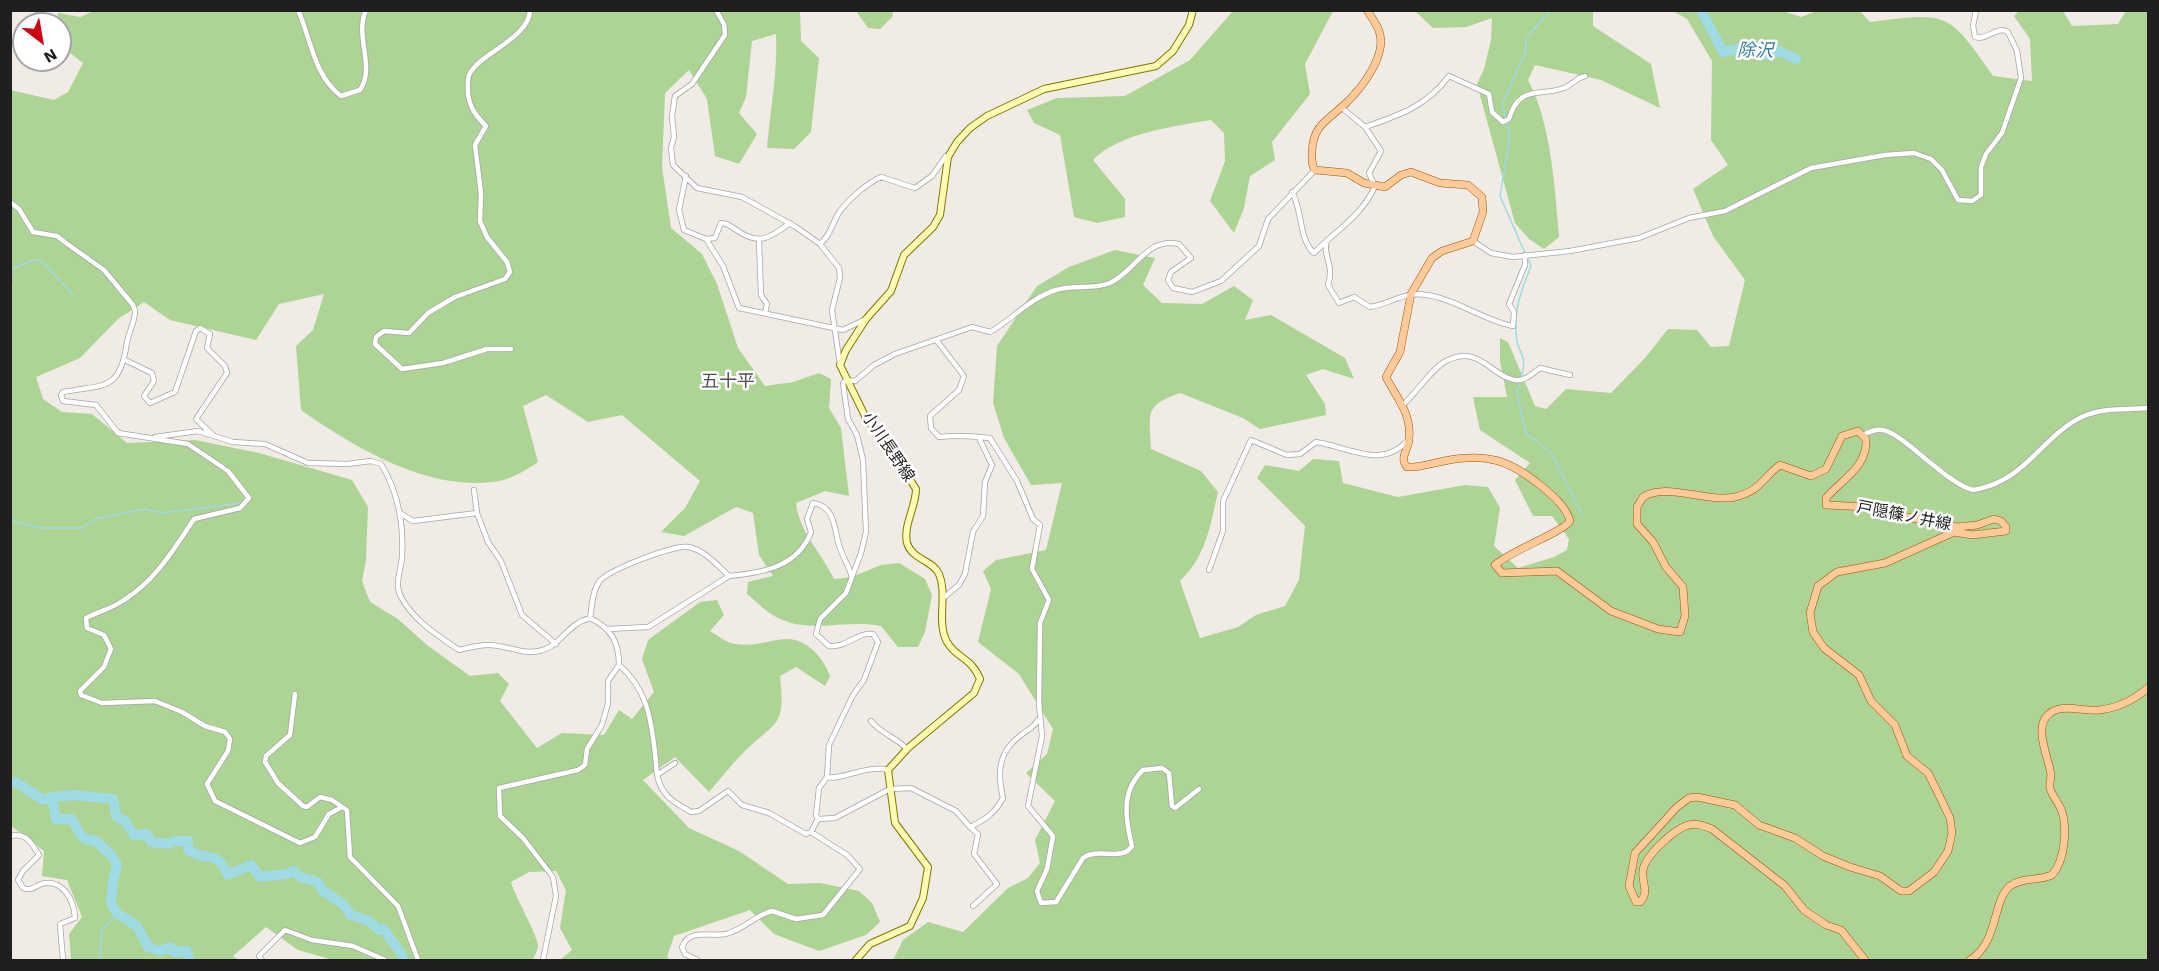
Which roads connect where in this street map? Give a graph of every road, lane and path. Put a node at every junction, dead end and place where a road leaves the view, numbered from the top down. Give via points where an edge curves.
1 (298, 10) edge
2 (366, 10) edge
3 (530, 10) edge
4 (717, 10) edge
5 (1193, 10) edge
6 (1367, 10) edge
7 (1976, 10) edge
8 (1585, 76) dead end
9 (1341, 107) junction
10 (1365, 127) junction
11 (948, 157) junction
12 (1315, 170) junction
13 (686, 176) junction
14 (1375, 186) junction
15 (1292, 192) junction
16 (10, 202) edge
17 (790, 223) junction
18 (706, 239) junction
19 (1327, 240) junction
20 (759, 241) junction
21 (1473, 241) junction
22 (820, 244) junction
23 (1525, 255) junction
24 (10, 271) edge
25 (10, 280) edge
26 (1412, 294) junction
27 (765, 313) junction
28 (866, 319) junction
29 (835, 329) junction
30 (937, 341) junction
31 (511, 349) dead end
32 (125, 360) junction
33 (840, 365) junction
34 (1570, 375) dead end
35 (846, 380) junction
36 (1403, 405) junction
37 (2148, 408) edge
38 (214, 435) junction
39 (1863, 435) junction
40 (154, 437) junction
41 (979, 438) junction
42 (1409, 440) junction
43 (474, 490) dead end
44 (400, 513) junction
45 (477, 513) junction
46 (1209, 570) dead end
47 (729, 576) junction
48 (852, 577) junction
49 (942, 599) junction
50 (590, 618) junction
51 (607, 629) junction
52 (556, 644) junction
53 (619, 665) junction
54 (2148, 688) edge
55 (295, 694) dead end
56 (1039, 717) junction
57 (871, 721) dead end
58 (907, 748) junction
59 (675, 763) dead end
60 (888, 770) junction
61 (657, 775) junction
62 (827, 777) junction
63 (890, 789) junction
64 (1199, 789) dead end
65 (342, 807) junction
66 (818, 819) junction
67 (970, 827) junction
68 (811, 832) junction
69 (10, 836) edge
70 (973, 906) dead end
71 (63, 960) edge
72 (262, 960) edge
73 (384, 960) edge
74 (418, 960) edge
75 (543, 960) edge
76 (697, 960) edge
77 (856, 960) edge
78 (1865, 960) edge
79 (1970, 960) edge

1 - 2 street via 316,62 341,96 360,90 366,78 362,42
3 - 31 street via 526,22 470,72 467,82 471,106 486,126 475,145 480,221 510,272 505,279 471,290 428,313 414,331 384,332 376,337 375,344 402,369 442,363 487,349
4 - 13 street via 725,35 692,84 675,96 671,148 674,165
5 - 11 main road via 1173,51 1156,66 1068,83 1021,98 970,128
6 - 9 main road via 1381,42 1373,68
7 - 23 street via 1975,37 2005,29 2017,51 2021,78 2002,133 1981,167 1981,195 1972,201 1958,200 1942,170 1931,159 1914,153 1885,155 1811,168 1725,211 1689,218 1639,238
8 - 10 street via 1564,88 1537,90 1524,97 1503,122 1492,112 1489,94 1449,76 1435,94 1401,115
9 - 10 street
9 - 12 main road via 1314,134
10 - 14 street via 1381,152 1369,173
11 - 22 street via 915,188 881,177 870,183 839,212 828,237
11 - 28 main road via 940,215 904,255 891,291
12 - 14 main road via 1347,173
12 - 15 street
13 - 17 street via 697,188 742,197
13 - 18 street via 680,210 684,230
14 - 19 street via 1356,214
14 - 21 main road via 1385,187 1411,172 1440,183 1468,185 1479,192 1484,204
15 - 19 street via 1307,246 1314,253
15 - 30 street via 1268,219 1256,250 1221,281 1207,288 1187,293 1173,288 1169,276 1190,260 1190,253 1179,244 1161,243 1112,282 1052,291 1034,299 990,332 972,327
16 - 32 street via 33,232 57,237 104,270 133,305 135,317
17 - 20 street
17 - 22 street
18 - 20 street via 715,238 721,223 727,223
18 - 27 street via 723,266 739,308
19 - 26 street via 1324,249 1333,273 1328,285 1336,301 1343,303 1354,297 1370,307
20 - 27 street
21 - 23 street via 1491,253
21 - 26 main road via 1432,258
22 - 29 street via 839,268 832,310
23 - 26 street via 1525,265 1509,304 1514,312 1513,326 1497,324 1462,304
24 - 25 street
26 - 36 main road via 1400,352 1386,377
27 - 29 street
28 - 29 street via 843,330
28 - 33 main road
29 - 33 street
30 - 35 street via 874,364 855,381
30 - 41 street via 964,376 959,390 930,416 931,428 939,437 972,434
32 - 38 street via 153,373 154,381 144,396 155,403 176,392 196,331 207,331 207,348 225,366 226,373 196,419
32 - 40 street via 112,381 63,392 61,398 68,403 96,405 118,433
33 - 35 main road, 小川長野線
34 - 36 street via 1540,368 1515,380 1469,355 1440,365
35 - 48 street via 842,391 863,460 866,512 864,542
35 - 49 main road, 小川長野線 via 867,420 880,433 916,489 907,542 910,552 938,571
36 - 42 main road
37 - 39 street via 2110,409 2082,417 2054,437 2023,468 1996,484 1973,490 1947,476 1888,431 1875,430
38 - 40 street via 198,431
38 - 44 street via 233,442 265,444 308,463 381,464
39 - 42 main road via 1858,431 1842,436 1826,469 1811,476 1780,465 1763,484 1735,497 1657,491 1643,497 1637,507 1637,524 1684,591 1685,624 1674,633 1611,611 1557,571 1502,573 1495,565 1500,560 1565,527 1570,520 1568,514 1527,476 1494,459 1464,458 1407,467 1403,458
39 - 78 main road, 戸隠篠ノ井線 via 1863,458 1848,479 1826,498 1826,505 1869,507 1958,526 1994,519 2006,527 2006,531 1972,535 1954,532 1885,562 1837,572 1818,585 1810,613 1813,632 1824,648 1859,675 1871,701 1895,725 1907,756 1928,773 1950,818 1948,850 1934,872 1909,891 1901,891 1880,876 1823,856 1795,838 1759,825 1735,805 1697,797 1677,807 1635,854 1629,886 1630,895 1640,902 1646,890 1643,871 1647,857 1686,825 1712,828 1765,869 1793,894 1804,910 1841,930
40 - 65 street via 188,444 228,471 249,498 240,508 194,519 151,578 124,601 86,618 87,628 104,634 111,650 104,667 80,691 81,695 102,703 155,701 225,732 230,739 228,751 207,784 215,801 295,842 315,837 329,814
41 - 49 street via 992,465 985,482 983,516 973,532 962,580
41 - 56 street via 990,438 994,443 1017,481 1033,519 1040,525 1032,569 1049,600 1038,639
42 - 46 street via 1400,450 1375,457 1316,442 1300,454 1287,455 1251,440 1223,501 1223,531
43 - 45 street
44 - 45 street via 413,521
44 - 52 street via 402,559 398,585 401,597 427,628 459,650 488,644 536,652
45 - 52 street via 522,615
47 - 48 street via 764,572 800,552 811,532 807,519 813,503 829,512
47 - 50 street via 707,555 688,547 669,549 604,577 595,591
47 - 51 street via 648,627
48 - 62 street via 842,598 820,619 816,634 829,646 841,646 867,633 873,634 878,642 864,680 829,745
49 - 58 main road, 小川長野線 via 947,642 974,664 980,679 974,693
50 - 51 street
50 - 52 street via 573,624
51 - 53 street via 616,642
53 - 61 street via 642,691
53 - 75 street via 608,681 602,725 587,749 585,765 578,770 499,788 500,816 545,864 556,888
54 - 79 main road via 2133,699 2101,710 2062,708 2047,716 2042,724 2043,736 2051,776 2049,787 2061,810 2061,859 2052,875 2010,886 1988,942
55 - 65 street via 291,735 266,756 265,762 278,783 303,806 320,797
56 - 64 street via 1041,744 1028,806 1053,836 1047,869 1037,891 1041,903 1056,902 1083,858 1090,854 1122,855 1129,850 1132,846 1124,815 1132,781 1143,770 1162,768 1169,773 1175,808
56 - 67 street via 1002,756 999,775 1003,798 999,805 990,817
57 - 58 street
58 - 60 main road, 小川長野線
59 - 61 street
60 - 62 street
60 - 63 main road
61 - 68 street via 665,794 691,812 728,791 742,805 769,813 806,834
62 - 66 street via 819,788
63 - 66 street via 835,818
63 - 67 street via 911,788 925,794 956,811
63 - 77 main road via 895,823 926,862 923,898 910,926 870,944
65 - 74 street via 348,814 350,857 398,906
66 - 68 street
67 - 70 street via 978,834 974,854 998,884
68 - 76 street via 847,855 860,869 823,915 796,920 772,911 728,934 693,936 682,947 685,954
69 - 71 street via 27,838 39,855 19,875 23,888 54,885 64,889 71,899 75,918 60,924
72 - 73 street via 259,956 285,930 312,940 353,946

